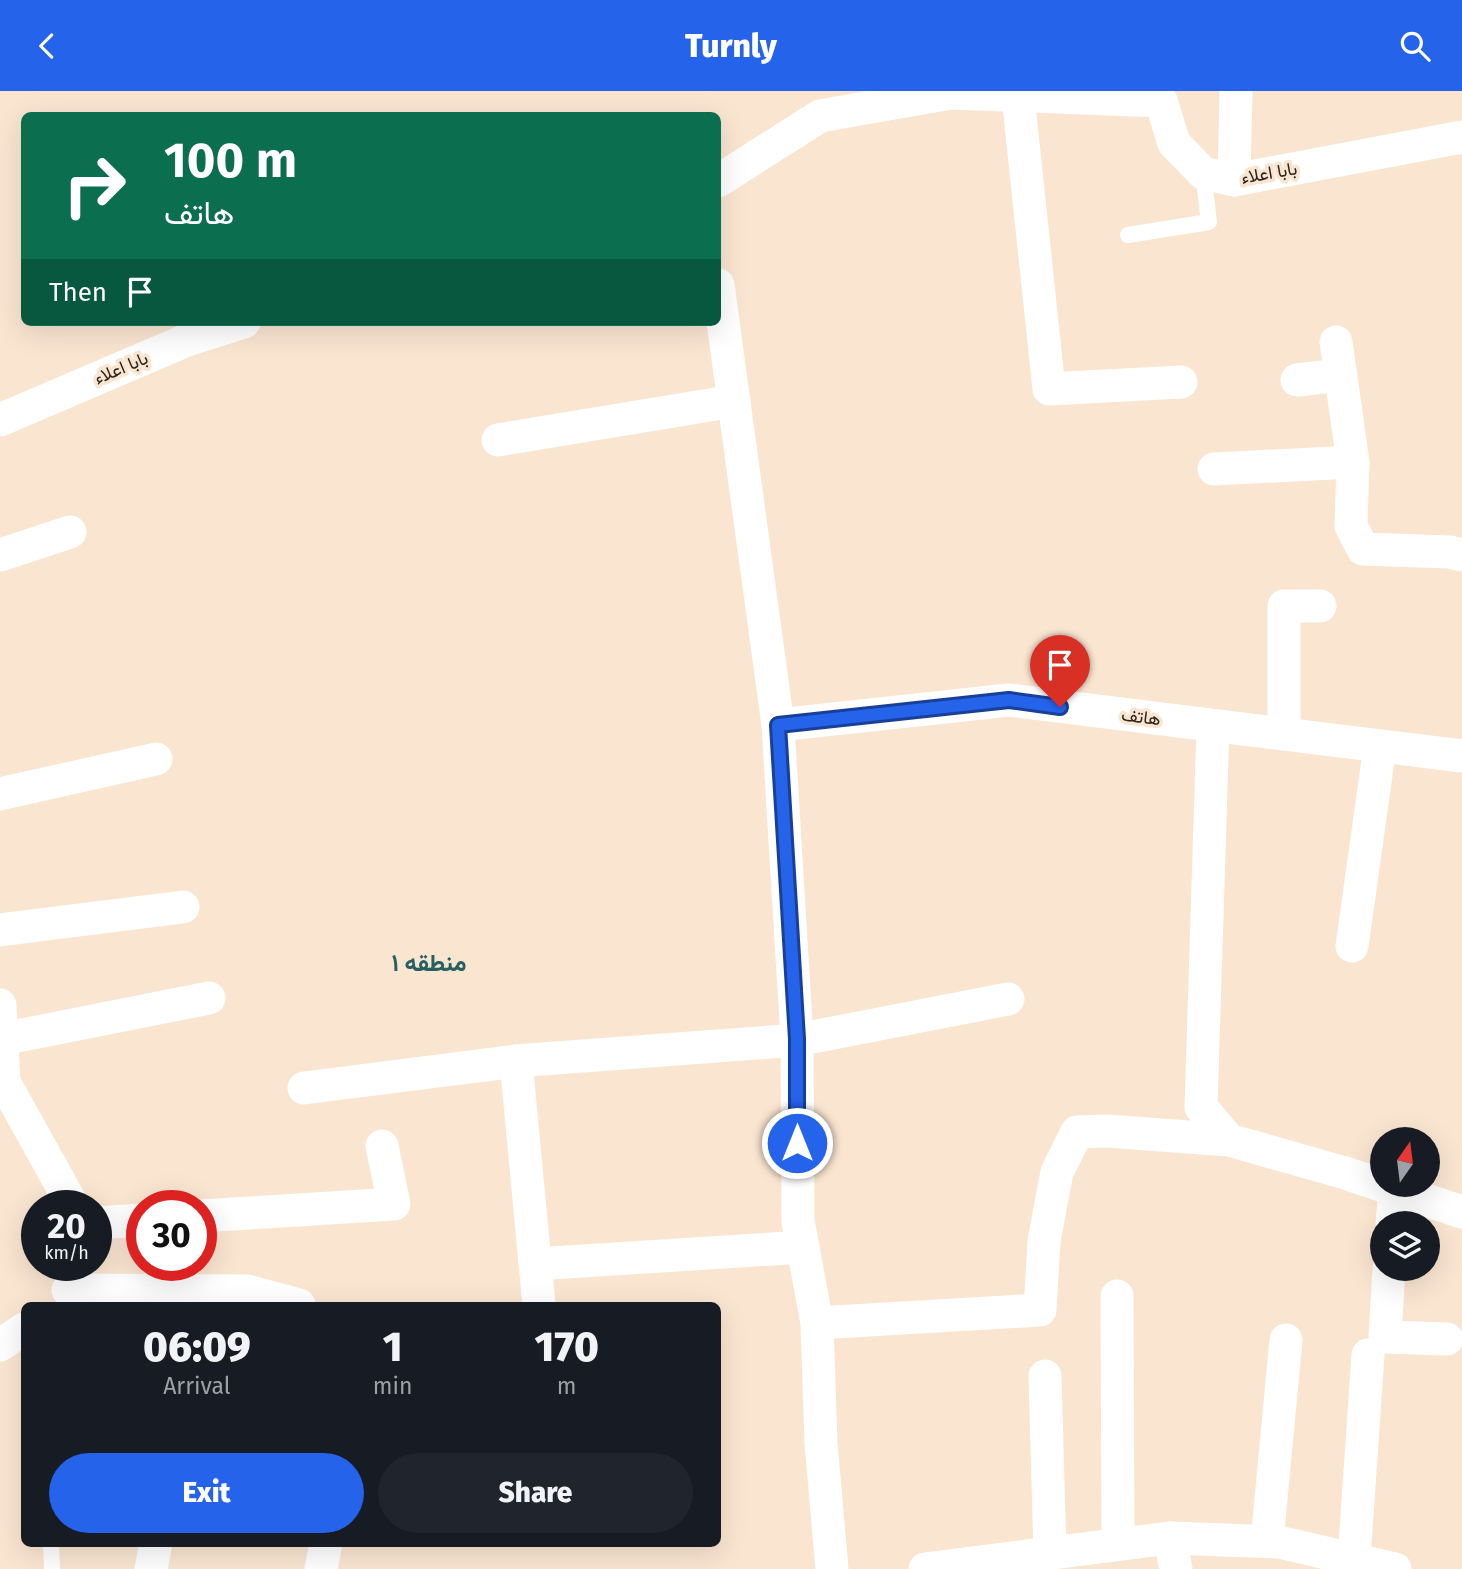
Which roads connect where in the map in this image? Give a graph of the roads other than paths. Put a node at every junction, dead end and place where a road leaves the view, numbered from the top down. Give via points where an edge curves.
1 (1236, 91) edge
2 (1000, 94) edge
3 (1091, 95) edge
4 (886, 98) edge
5 (1462, 137) edge
6 (1219, 177) junction
7 (721, 179) edge
8 (1128, 235) dead end
9 (721, 307) edge
10 (231, 326) edge
11 (1336, 342) dead end
12 (1341, 375) junction
13 (1297, 380) dead end
14 (1181, 382) dead end
15 (734, 401) junction
16 (0, 420) edge
17 (498, 440) dead end
18 (1353, 462) junction
19 (1214, 469) dead end
20 (71, 531) dead end
21 (0, 555) edge
22 (1462, 555) edge
23 (1320, 606) dead end
24 (778, 725) junction
25 (1213, 726) junction
26 (1284, 734) junction
27 (1380, 746) junction
28 (1462, 756) edge
29 (156, 759) dead end
30 (0, 794) edge
31 (183, 907) dead end
32 (0, 930) edge
33 (1352, 946) dead end
34 (209, 998) dead end
35 (1008, 999) dead end
36 (0, 1005) edge
37 (2, 1039) junction
38 (797, 1039) junction
39 (516, 1061) junction
40 (304, 1088) dead end
41 (1229, 1140) junction
42 (382, 1146) dead end
43 (1370, 1182) edge
44 (65, 1190) edge
45 (1418, 1197) edge
46 (1462, 1212) edge
47 (217, 1215) edge
48 (803, 1247) junction
49 (535, 1264) junction
50 (1388, 1281) edge
51 (70, 1287) edge
52 (1116, 1296) dead end
53 (288, 1302) edge
54 (538, 1302) edge
55 (817, 1323) junction
56 (21, 1331) edge
57 (1447, 1339) dead end
58 (1286, 1340) dead end
59 (0, 1345) edge
60 (1368, 1355) dead end
61 (1045, 1376) dead end
62 (1267, 1541) junction
63 (1118, 1544) junction
64 (51, 1547) edge
65 (155, 1547) edge
66 (325, 1547) edge
67 (1050, 1553) junction
68 (1173, 1553) edge
69 (1354, 1559) junction
70 (997, 1564) edge
71 (52, 1569) edge
72 (151, 1569) edge
73 (321, 1569) edge
74 (832, 1569) edge
75 (925, 1569) edge
76 (1395, 1569) edge

1 - 6 street
2 - 3 street
2 - 4 street
2 - 14 street via 1049,389
3 - 6 street via 1161,101 1174,143
4 - 7 street via 820,117
5 - 6 street, بابا اعلاء
6 - 8 lane via 1209,222
9 - 15 street
10 - 16 street, بابا اعلاء via 187,340
11 - 12 street
12 - 13 street
12 - 18 street
15 - 17 street
15 - 24 street
18 - 19 street
18 - 22 street via 1352,526 1363,549
20 - 21 street
23 - 26 street via 1284,605
24 - 25 street, هاتف via 1009,700
24 - 38 street
25 - 26 street, هاتف
25 - 41 street via 1201,1107
26 - 27 street, هاتف
27 - 28 street, هاتف
27 - 33 street
29 - 30 street
31 - 32 street
34 - 37 street
35 - 38 street
36 - 37 street
37 - 44 street via 4,1081
38 - 39 street
38 - 48 street via 798,1221
39 - 40 street
39 - 49 street
41 - 43 street
41 - 55 street via 1077,1132 1057,1172 1044,1241 1040,1310
42 - 47 street via 394,1204
45 - 46 street
48 - 49 street
48 - 55 street
49 - 54 street
50 - 57 street via 1385,1337
51 - 53 street via 247,1291
52 - 63 street
55 - 74 street
56 - 59 street
58 - 62 street
60 - 69 street
61 - 67 street
62 - 68 street
62 - 69 street
63 - 67 street
63 - 68 street
64 - 71 lane
65 - 72 street
66 - 73 street
67 - 70 street
69 - 76 street
70 - 75 street

